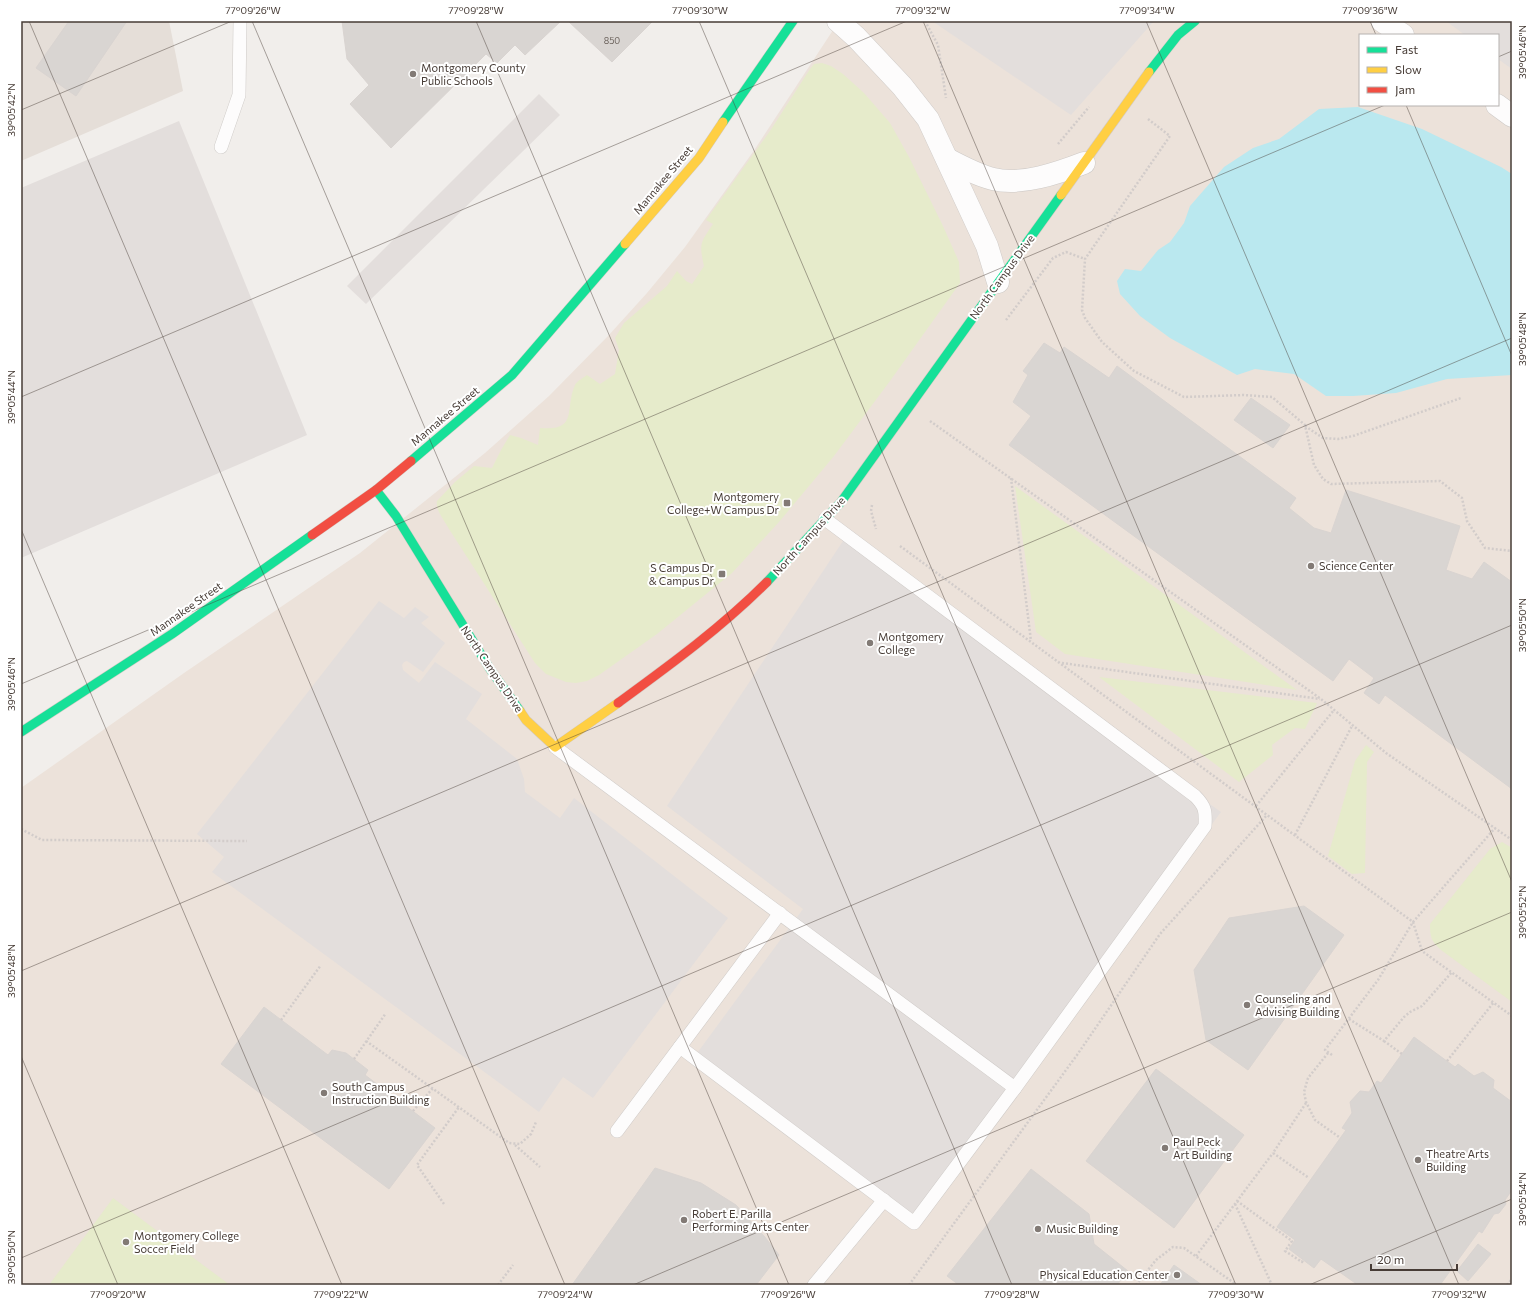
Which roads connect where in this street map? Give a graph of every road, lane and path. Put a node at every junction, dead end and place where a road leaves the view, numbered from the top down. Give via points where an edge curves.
1 (240, 21) edge
2 (794, 21) edge
3 (838, 21) edge
4 (925, 21) edge
5 (1195, 21) edge
6 (1382, 21) edge
7 (1401, 34) edge
8 (946, 100) dead end
9 (1498, 106) edge
10 (1089, 107) dead end
11 (1512, 116) edge
12 (1148, 119) dead end
13 (1056, 146) dead end
14 (221, 147) dead end
15 (947, 159) junction
16 (1084, 163) junction
17 (998, 282) junction
18 (1461, 398) dead end
19 (930, 420) dead end
20 (1305, 425) junction
21 (1011, 478) junction
22 (376, 490) junction
23 (871, 511) dead end
24 (825, 519) junction
25 (876, 530) dead end
26 (895, 542) dead end
27 (1512, 551) edge
28 (1031, 642) junction
29 (1061, 663) junction
30 (1321, 699) junction
31 (1334, 710) junction
32 (1352, 726) junction
33 (21, 732) edge
34 (555, 747) junction
35 (1256, 806) junction
36 (1267, 814) junction
37 (1495, 828) junction
38 (21, 829) edge
39 (1295, 835) junction
40 (1512, 840) edge
41 (247, 841) dead end
42 (780, 913) junction
43 (1413, 922) junction
44 (321, 965) dead end
45 (1452, 972) junction
46 (1494, 1002) junction
47 (386, 1013) dead end
48 (1512, 1016) edge
49 (1349, 1019) junction
50 (281, 1020) dead end
51 (366, 1041) junction
52 (1384, 1041) junction
53 (680, 1046) junction
54 (1328, 1053) junction
55 (1402, 1054) dead end
56 (1332, 1055) dead end
57 (354, 1060) dead end
58 (1447, 1061) dead end
59 (433, 1088) junction
60 (1015, 1088) junction
61 (1306, 1102) junction
62 (459, 1107) junction
63 (413, 1111) dead end
64 (536, 1122) dead end
65 (617, 1131) dead end
66 (1338, 1137) dead end
67 (514, 1144) junction
68 (1273, 1153) junction
69 (540, 1167) dead end
70 (1309, 1178) dead end
71 (884, 1200) junction
72 (1236, 1202) junction
73 (444, 1204) dead end
74 (1196, 1256) junction
75 (1303, 1260) dead end
76 (513, 1265) dead end
77 (1512, 1279) edge
78 (498, 1285) edge
79 (814, 1285) edge
80 (909, 1285) edge
81 (1136, 1285) edge
82 (1237, 1285) edge
83 (1270, 1285) edge
84 (1507, 1285) edge

1 - 14 lane via 239,95
2 - 22 street, Mannakee Street via 699,158 512,375
3 - 15 street via 902,86 928,119
4 - 8 path via 938,45
5 - 16 street, North Campus Drive via 1178,35 1157,61
6 - 7 street
9 - 11 street
10 - 13 path
12 - 20 path via 1170,136 1085,259 1082,310 1086,318 1102,342 1134,371 1184,397 1272,397
15 - 16 street via 994,180 1042,177
15 - 17 street via 988,246
16 - 17 street, North Campus Drive
17 - 24 street, North Campus Drive via 841,502
18 - 20 path via 1338,439 1323,438
19 - 21 path
20 - 27 path via 1314,466 1323,479 1331,484 1440,481 1462,498 1467,521 1485,548
21 - 28 path
21 - 30 path
22 - 33 street, Mannakee Street via 172,634
22 - 34 street, North Campus Drive via 396,516 490,669 526,720
23 - 25 path
24 - 34 street, North Campus Drive via 767,583 723,623
24 - 60 lane via 1195,796 1206,813 1205,826
26 - 28 path
28 - 29 path
29 - 30 path
29 - 35 path
30 - 31 path
31 - 32 path
31 - 35 path
32 - 37 path via 1386,753
32 - 39 path
34 - 42 lane
35 - 36 path
36 - 39 path
36 - 80 path via 1160,934 1078,1055
37 - 40 path
37 - 43 path
38 - 41 path via 42,840
39 - 43 path
42 - 53 lane
42 - 60 lane
43 - 45 path via 1422,951
43 - 49 path via 1378,980
44 - 50 path
45 - 46 path
45 - 52 path via 1422,1006 1401,1020
46 - 48 path
46 - 58 path
47 - 51 path
49 - 52 path
49 - 54 path via 1324,1050
51 - 57 path
51 - 59 path
52 - 55 path
53 - 65 lane
53 - 71 lane
54 - 56 path
54 - 61 path via 1308,1078 1304,1092
59 - 62 path
59 - 63 path
60 - 71 lane via 914,1224
61 - 66 path via 1315,1120
61 - 68 path
62 - 67 path
62 - 73 path via 417,1165
64 - 67 path via 531,1134 520,1144
67 - 69 path
68 - 70 path
68 - 72 path
71 - 79 lane
72 - 74 path
72 - 75 path via 1292,1241 1285,1251 1302,1262
72 - 83 path
74 - 81 path via 1184,1248 1173,1247 1156,1260
74 - 82 path
76 - 78 path
77 - 84 path

